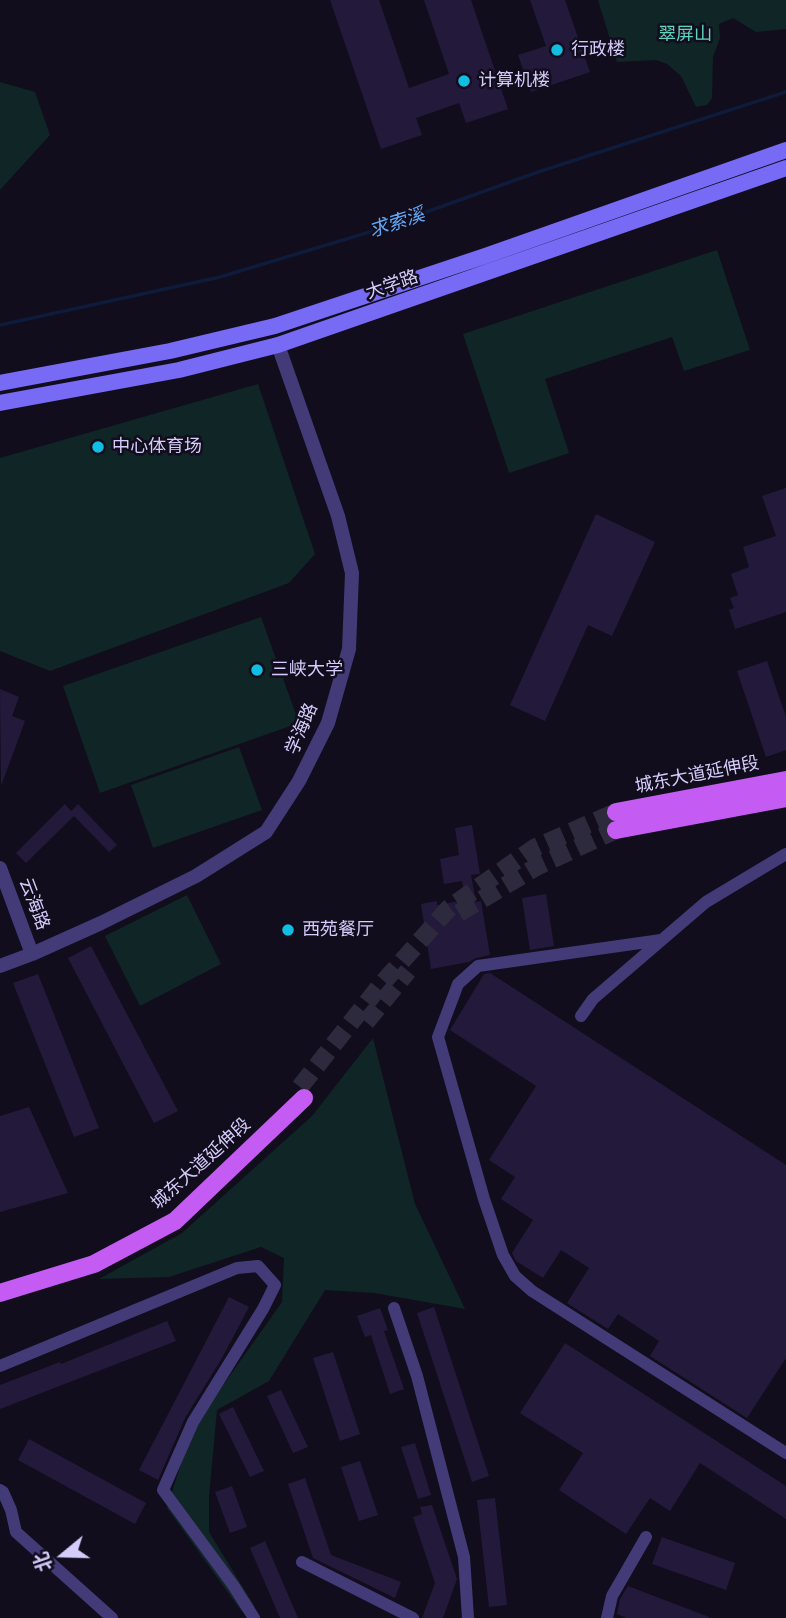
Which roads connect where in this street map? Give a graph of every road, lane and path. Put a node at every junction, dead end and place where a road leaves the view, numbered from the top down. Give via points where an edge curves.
1 (786, 150) edge
2 (786, 168) edge
3 (278, 345) junction
4 (0, 383) edge
5 (0, 403) edge
6 (786, 780) edge
7 (786, 798) edge
8 (786, 855) edge
9 (0, 868) edge
10 (661, 940) junction
11 (32, 954) junction
12 (0, 966) edge
13 (582, 1016) dead end
14 (0, 1283) edge
15 (0, 1293) edge
16 (394, 1308) dead end
17 (0, 1366) edge
18 (786, 1453) edge
19 (0, 1490) edge
20 (646, 1537) dead end
21 (302, 1562) dead end
22 (112, 1618) edge
23 (254, 1618) edge
24 (413, 1618) edge
25 (468, 1618) edge
26 (607, 1618) edge

1 - 4 main road, 大学路 via 275,326
2 - 3 main road, 大学路
3 - 5 main road, 大学路 via 179,370
3 - 11 street, 学海路 via 338,516 352,573 349,649 328,723 266,832 196,876
6 - 7 main road, 城东大道延伸段 via 616,821
8 - 10 street via 706,902
9 - 11 street, 云海路
10 - 13 street via 593,999
10 - 18 street via 478,966 458,984 438,1037 484,1199 503,1255 516,1276 532,1292
11 - 12 street, 学海路
14 - 15 main road, 城东大道延伸段 via 83,1257 173,1212 302,1092 176,1221 94,1264
16 - 25 street via 417,1376 464,1557
17 - 23 street via 237,1268 258,1266 275,1285 193,1422 163,1490
19 - 22 street via 16,1532
20 - 26 street via 612,1596
21 - 24 street

